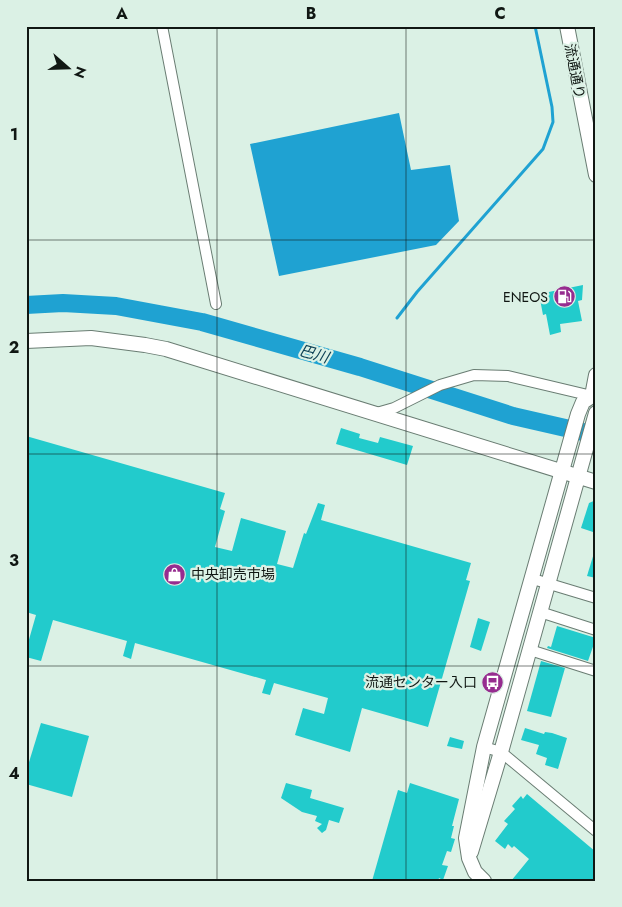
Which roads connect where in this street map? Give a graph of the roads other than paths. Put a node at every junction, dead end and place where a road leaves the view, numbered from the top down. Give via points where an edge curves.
1 (162, 26) edge
2 (567, 26) edge
3 (596, 175) edge
4 (216, 304) dead end
5 (26, 341) edge
6 (596, 375) edge
7 (595, 406) edge
8 (373, 414) junction
9 (563, 472) junction
10 (579, 476) junction
11 (596, 482) edge
12 (532, 579) junction
13 (548, 584) junction
14 (596, 598) edge
15 (540, 612) junction
16 (596, 630) edge
17 (530, 650) junction
18 (596, 671) edge
19 (484, 747) junction
20 (501, 752) junction
21 (596, 831) edge
22 (469, 858) junction
23 (484, 881) edge

1 - 4 street
2 - 3 street, 流通通り
5 - 8 street via 91,338 145,344
6 - 7 street
7 - 8 street via 508,376 474,375 440,385 394,408
7 - 9 street via 583,402
7 - 10 street
8 - 9 street
9 - 10 street
9 - 12 street
10 - 11 street
10 - 13 street
12 - 13 street
12 - 19 street
13 - 14 street
13 - 15 street
15 - 16 street
15 - 17 street
17 - 18 street
17 - 20 street
19 - 20 street
19 - 22 street via 466,838
20 - 21 street
20 - 22 street
22 - 23 street via 475,872

